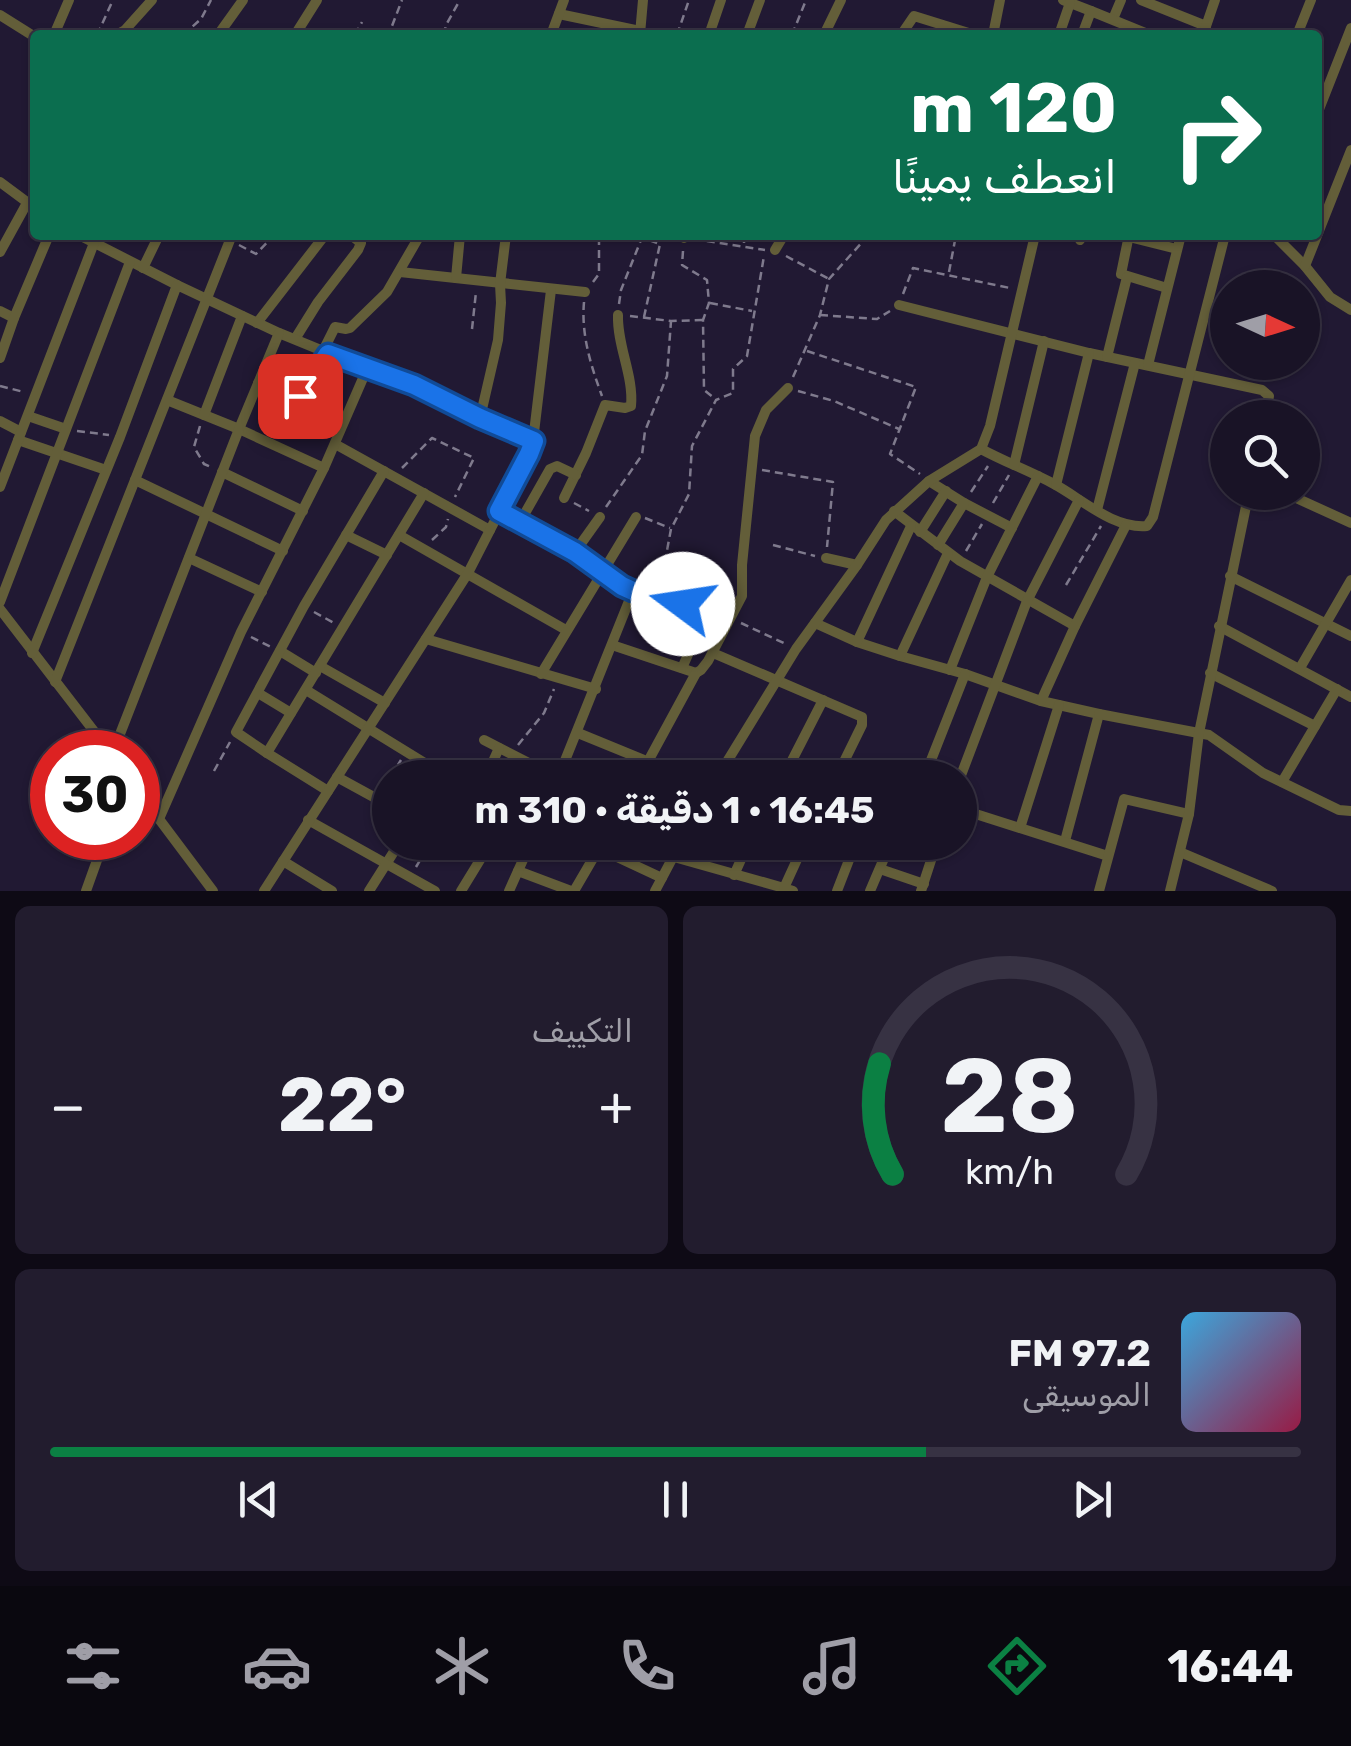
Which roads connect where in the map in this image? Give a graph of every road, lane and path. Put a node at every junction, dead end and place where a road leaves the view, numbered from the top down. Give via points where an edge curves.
1 (69, 0) edge
2 (113, 0) edge
3 (152, 0) edge
4 (211, 0) edge
5 (243, 0) edge
6 (317, 0) edge
7 (402, 0) edge
8 (460, 0) edge
9 (564, 0) edge
10 (643, 0) edge
11 (689, 0) edge
12 (721, 0) edge
13 (760, 0) edge
14 (806, 0) edge
15 (841, 0) edge
16 (1000, 0) edge
17 (1121, 0) edge
18 (1141, 0) edge
19 (1215, 0) edge
20 (1310, 0) edge
21 (1066, 1) edge
22 (919, 3) dead end
23 (1092, 11) junction
24 (559, 14) junction
25 (0, 15) edge
26 (914, 16) junction
27 (1113, 20) junction
28 (362, 22) dead end
29 (1351, 28) edge
30 (605, 29) edge
31 (56, 30) edge
32 (99, 30) edge
33 (125, 30) edge
34 (188, 30) edge
35 (222, 30) edge
36 (298, 30) edge
37 (357, 30) edge
38 (388, 30) edge
39 (445, 30) edge
40 (553, 30) edge
41 (640, 30) edge
42 (679, 30) edge
43 (711, 30) edge
44 (749, 30) edge
45 (794, 30) edge
46 (826, 30) edge
47 (904, 30) edge
48 (960, 30) edge
49 (994, 30) edge
50 (1061, 30) edge
51 (1084, 30) edge
52 (1138, 30) edge
53 (1205, 30) edge
54 (1299, 30) edge
55 (30, 35) edge
56 (1322, 102) edge
57 (1351, 150) edge
58 (0, 182) edge
59 (30, 204) edge
60 (30, 207) edge
61 (1322, 223) edge
62 (47, 240) edge
63 (88, 240) edge
64 (157, 240) edge
65 (226, 240) edge
66 (232, 240) edge
67 (269, 240) edge
68 (321, 240) edge
69 (359, 240) edge
70 (417, 240) edge
71 (460, 240) edge
72 (505, 240) edge
73 (599, 240) edge
74 (641, 240) edge
75 (652, 240) edge
76 (684, 240) edge
77 (704, 240) edge
78 (744, 240) edge
79 (781, 240) edge
80 (863, 240) edge
81 (955, 240) edge
82 (1034, 240) edge
83 (1128, 240) edge
84 (1144, 240) edge
85 (1179, 240) edge
86 (1223, 240) edge
87 (1279, 240) edge
88 (1315, 240) edge
89 (94, 243) junction
90 (744, 248) junction
91 (1177, 249) junction
92 (775, 250) joint
93 (0, 252) edge
94 (130, 262) junction
95 (1305, 266) junction
96 (143, 268) junction
97 (400, 272) junction
98 (949, 274) junction
99 (1126, 277) junction
100 (456, 278) junction
101 (829, 279) junction
102 (477, 280) junction
103 (177, 284) junction
104 (500, 284) junction
105 (1168, 288) junction
106 (552, 290) junction
107 (1021, 291) junction
108 (585, 292) junction
109 (206, 298) junction
110 (710, 303) junction
111 (899, 306) junction
112 (1351, 310) edge
113 (0, 312) edge
114 (753, 312) junction
115 (618, 315) junction
116 (820, 315) junction
117 (242, 316) junction
118 (644, 317) junction
119 (14, 318) junction
120 (703, 320) junction
121 (671, 321) junction
122 (257, 323) junction
123 (472, 328) dead end
124 (279, 333) junction
125 (1011, 334) junction
126 (295, 340) junction
127 (1044, 341) junction
128 (806, 350) junction
129 (325, 352) junction
130 (1089, 353) junction
131 (1107, 357) junction
132 (0, 358) edge
133 (1135, 363) junction
134 (1148, 365) junction
135 (367, 369) junction
136 (1188, 373) junction
137 (258, 383) junction
138 (0, 386) edge
139 (788, 388) junction
140 (36, 395) junction
141 (167, 400) junction
142 (716, 400) junction
143 (1268, 400) edge
144 (604, 405) junction
145 (204, 415) junction
146 (28, 416) junction
147 (480, 418) junction
148 (0, 420) edge
149 (66, 429) junction
150 (239, 429) junction
151 (899, 429) junction
152 (20, 436) junction
153 (120, 437) junction
154 (534, 441) junction
155 (335, 444) junction
156 (981, 449) junction
157 (57, 453) junction
158 (995, 456) junction
159 (1014, 465) junction
160 (324, 468) junction
161 (750, 468) junction
162 (106, 470) junction
163 (222, 472) junction
164 (389, 474) junction
165 (576, 475) junction
166 (1038, 476) junction
167 (135, 480) junction
168 (1, 481) edge
169 (930, 481) junction
170 (1056, 485) junction
171 (946, 491) junction
172 (424, 493) junction
173 (564, 498) joint
174 (1079, 500) junction
175 (964, 503) junction
176 (450, 508) junction
177 (1320, 509) edge
178 (1245, 510) edge
179 (302, 511) junction
180 (499, 511) junction
181 (894, 512) junction
182 (1102, 513) junction
183 (206, 514) junction
184 (600, 517) junction
185 (636, 517) joint
186 (520, 522) junction
187 (1351, 523) edge
188 (1126, 525) junction
189 (1012, 528) junction
190 (671, 529) junction
191 (916, 529) junction
192 (490, 530) junction
193 (346, 535) junction
194 (399, 535) junction
195 (773, 545) dead end
196 (938, 545) junction
197 (424, 548) junction
198 (283, 551) junction
199 (575, 552) junction
200 (948, 553) junction
201 (387, 555) junction
202 (189, 558) junction
203 (826, 558) junction
204 (857, 565) junction
205 (602, 571) junction
206 (468, 573) junction
207 (1230, 576) junction
208 (987, 577) junction
209 (1351, 580) edge
210 (1066, 584) dead end
211 (633, 591) junction
212 (262, 592) junction
213 (658, 597) junction
214 (1028, 601) junction
215 (0, 606) edge
216 (304, 606) junction
217 (708, 610) junction
218 (730, 618) junction
219 (815, 623) junction
220 (1326, 623) junction
221 (1074, 626) junction
222 (1220, 626) junction
223 (343, 628) junction
224 (566, 630) junction
225 (241, 632) junction
226 (1351, 636) edge
227 (426, 639) junction
228 (857, 642) junction
229 (612, 645) junction
230 (796, 649) junction
231 (280, 651) junction
232 (712, 652) junction
233 (32, 653) junction
234 (900, 656) junction
235 (682, 668) junction
236 (1300, 668) junction
237 (318, 669) junction
238 (950, 670) junction
239 (696, 672) junction
240 (1210, 673) junction
241 (541, 674) junction
242 (965, 674) junction
243 (558, 679) junction
244 (776, 681) junction
245 (55, 682) junction
246 (994, 685) junction
247 (596, 689) junction
248 (1337, 689) junction
249 (306, 690) junction
250 (258, 693) junction
251 (1351, 697) edge
252 (823, 700) junction
253 (1041, 701) junction
254 (385, 703) junction
255 (1059, 705) junction
256 (292, 713) junction
257 (1099, 714) junction
258 (1315, 726) junction
259 (370, 727) junction
260 (94, 730) edge
261 (121, 730) edge
262 (236, 732) junction
263 (578, 733) junction
264 (1199, 733) junction
265 (484, 740) dead end
266 (499, 748) junction
267 (406, 750) junction
268 (267, 753) junction
269 (511, 754) junction
270 (400, 760) edge
271 (421, 760) edge
272 (493, 760) edge
273 (518, 760) edge
274 (566, 760) edge
275 (643, 760) edge
276 (649, 760) edge
277 (729, 760) edge
278 (792, 760) edge
279 (844, 760) edge
280 (931, 760) edge
281 (967, 760) edge
282 (214, 771) dead end
283 (337, 777) junction
284 (1282, 782) junction
285 (328, 791) junction
286 (372, 796) edge
287 (1351, 811) edge
288 (1189, 814) junction
289 (977, 815) edge
290 (160, 816) edge
291 (160, 819) edge
292 (308, 820) junction
293 (1020, 828) junction
294 (1065, 841) junction
295 (1180, 852) junction
296 (1108, 856) junction
297 (97, 860) edge
298 (389, 860) edge
299 (420, 860) edge
300 (480, 860) edge
301 (523, 860) edge
302 (592, 860) edge
303 (629, 860) edge
304 (672, 860) edge
305 (684, 860) edge
306 (741, 860) edge
307 (799, 860) edge
308 (849, 860) edge
309 (883, 860) edge
310 (932, 860) edge
311 (283, 861) junction
312 (387, 863) junction
313 (880, 868) junction
314 (518, 870) junction
315 (734, 875) junction
316 (410, 878) junction
317 (662, 878) junction
318 (922, 887) edge
319 (769, 888) edge
320 (790, 890) edge
321 (86, 891) edge
322 (214, 891) edge
323 (264, 891) edge
324 (332, 891) edge
325 (370, 891) edge
326 (435, 891) edge
327 (462, 891) edge
328 (509, 891) edge
329 (573, 891) edge
330 (655, 891) edge
331 (836, 891) edge
332 (870, 891) edge
333 (1099, 891) edge
334 (1170, 891) edge
335 (1272, 891) edge

1 - 31 street
2 - 32 path
3 - 33 street
4 - 34 path
5 - 35 street
6 - 36 street
7 - 38 path
8 - 39 path
9 - 24 street
10 - 41 street
11 - 42 path
12 - 43 street
13 - 44 street
14 - 45 path
15 - 46 street
16 - 49 street
17 - 27 street
18 - 53 street
19 - 53 street
20 - 54 street
21 - 23 street
21 - 50 street
22 - 26 street
23 - 27 street
23 - 51 street
24 - 30 street
24 - 40 street
25 - 55 street
26 - 47 street
26 - 48 street
27 - 52 street
28 - 37 path
29 - 56 street
57 - 61 street
58 - 59 street
60 - 93 street
62 - 119 street
63 - 89 street
64 - 96 street
65 - 109 street
66 - 67 path via 256,254
68 - 122 street
69 - 126 street
70 - 97 street
71 - 100 street
72 - 104 street
73 - 108 path via 599,274
74 - 115 path
75 - 118 path via 660,244
76 - 110 path via 682,265 707,280
77 - 90 path
78 - 90 path
79 - 92 street
80 - 101 path
81 - 98 path
82 - 107 street
83 - 99 street via 1120,272
84 - 91 street
85 - 91 street
86 - 136 street
87 - 95 street
88 - 95 street
89 - 94 street
89 - 140 street
90 - 114 path via 765,250
91 - 105 street
92 - 101 path
94 - 96 street
94 - 149 street
95 - 112 street via 1330,297
96 - 103 street
97 - 100 street
97 - 129 street via 350,328 335,328
98 - 107 path
98 - 111 path via 913,268
99 - 105 street
99 - 131 street
100 - 102 street
101 - 116 path
102 - 104 street
102 - 123 path
103 - 109 street
103 - 153 street
104 - 106 street
104 - 147 street via 498,340
105 - 134 street
106 - 108 street
106 - 154 street
107 - 125 street
108 - 144 path via 590,363
109 - 117 street
109 - 141 street
110 - 114 path
110 - 120 path
111 - 116 path via 877,320
111 - 125 street
113 - 119 street
114 - 142 path via 747,356 733,369 733,394
115 - 118 path
115 - 144 street via 632,402 629,408
116 - 128 path
117 - 122 street
117 - 145 street
118 - 121 path
119 - 132 street
120 - 121 path
120 - 142 path via 704,390
121 - 184 path via 666,376 644,431 642,456
122 - 124 street
124 - 126 street
124 - 137 street
125 - 127 street
125 - 156 street
126 - 129 street
127 - 130 street
127 - 159 street
128 - 139 path
128 - 151 path via 916,388
129 - 135 street
129 - 137 street via 296,399
130 - 131 street
130 - 170 street
131 - 133 street
133 - 134 street
133 - 182 street
134 - 136 street
135 - 147 street
135 - 155 street
136 - 143 street via 1262,390
136 - 188 street via 1150,523
137 - 150 street
138 - 140 path
139 - 151 path
139 - 161 street via 761,418
140 - 146 street
141 - 145 street
141 - 167 street
142 - 190 path via 692,446 689,494
144 - 165 street
145 - 150 street
145 - 163 path via 194,447 204,464
146 - 149 street
146 - 152 street
147 - 154 street
148 - 152 street
149 - 153 path
149 - 157 street
150 - 160 street
150 - 163 street
151 - 169 path via 890,454
152 - 157 street
152 - 168 street
153 - 162 street
154 - 180 street
155 - 160 street
155 - 164 street
156 - 158 street
156 - 169 street
157 - 162 street
157 - 215 street
158 - 159 street
158 - 175 path
159 - 166 street
160 - 179 street
161 - 203 path via 833,482
161 - 218 street via 743,591
162 - 233 street
163 - 179 street
163 - 183 street
164 - 172 street
164 - 176 path via 432,438 474,458
164 - 193 street
165 - 173 street
165 - 186 street via 550,469
166 - 170 street
166 - 189 street
167 - 183 street
167 - 245 street
169 - 171 street
169 - 181 street
170 - 174 street
171 - 175 street
171 - 191 street
172 - 176 street
172 - 194 street
173 - 184 path
174 - 182 street
174 - 214 street
175 - 189 street
175 - 196 street
176 - 192 street
176 - 197 path via 446,527
177 - 187 street
178 - 207 street
179 - 198 street
180 - 186 street
180 - 192 street
181 - 191 street
181 - 204 street
182 - 188 street
182 - 210 path
183 - 198 street
183 - 202 street
184 - 199 street
185 - 190 path
185 - 205 street
186 - 199 street
188 - 221 street
189 - 208 street
190 - 213 path
191 - 196 street
191 - 228 street
192 - 206 street
193 - 201 street
193 - 216 street
194 - 197 street
194 - 201 street
195 - 203 path
196 - 200 street
197 - 206 street
198 - 212 street
199 - 205 street
200 - 208 street
200 - 234 street
201 - 223 street
202 - 212 street
202 - 261 street
203 - 204 street
204 - 219 street
205 - 211 street
205 - 224 street
206 - 224 street
206 - 227 street
207 - 220 street
207 - 222 street
208 - 214 street
208 - 238 street
209 - 220 street
211 - 213 street
211 - 229 street
212 - 225 street
213 - 217 street
214 - 221 street
214 - 246 street
215 - 233 street
216 - 223 path
216 - 231 street
217 - 218 street
217 - 235 street
218 - 230 path
218 - 232 street
219 - 228 street
219 - 230 street
220 - 226 street
220 - 236 street
221 - 253 street
222 - 236 street
222 - 240 street
223 - 237 street
224 - 241 street
225 - 231 path
225 - 290 street
227 - 241 street
227 - 254 street
228 - 234 street
229 - 235 street
229 - 247 street
230 - 244 street
231 - 237 street
231 - 250 street
232 - 239 street
232 - 244 street
233 - 245 street
234 - 238 street
235 - 239 street
236 - 248 street
237 - 249 street
237 - 254 street
238 - 242 street
239 - 276 street
240 - 258 street
240 - 264 street
241 - 243 street
242 - 246 street
242 - 280 street
243 - 247 street
243 - 269 path via 544,713
244 - 252 street
244 - 277 street
245 - 260 street
246 - 253 street
246 - 281 street
247 - 263 street
248 - 251 street
248 - 258 street
249 - 256 street
249 - 259 street
250 - 256 street
250 - 262 street
252 - 278 street
252 - 279 street via 863,720
253 - 255 street
254 - 259 street
255 - 257 street
255 - 293 street
256 - 268 street
257 - 264 street
257 - 294 street
258 - 284 street
259 - 267 street
259 - 283 street
262 - 268 street
262 - 282 path
263 - 274 street
263 - 275 street
264 - 284 street
264 - 288 street
265 - 266 street
266 - 269 street
266 - 272 street
267 - 270 path
267 - 271 street
268 - 285 street
269 - 273 street
283 - 285 street
283 - 286 street
284 - 287 street
285 - 292 street
288 - 295 street
288 - 296 street via 1124,799
289 - 293 street
291 - 322 street
292 - 311 street
292 - 312 street
293 - 294 street
294 - 296 street
295 - 334 street
295 - 335 street
296 - 333 street
297 - 321 street
298 - 312 street
299 - 316 path
300 - 327 street
301 - 314 street
302 - 329 street
303 - 317 street
304 - 317 street
305 - 315 street
306 - 315 street
307 - 320 street
308 - 331 street
309 - 313 street
310 - 318 street
311 - 323 street
311 - 324 street
312 - 316 street
312 - 325 street
313 - 318 street
313 - 332 street
314 - 328 street
314 - 329 street
315 - 319 street
316 - 326 street
317 - 330 street
319 - 320 street

